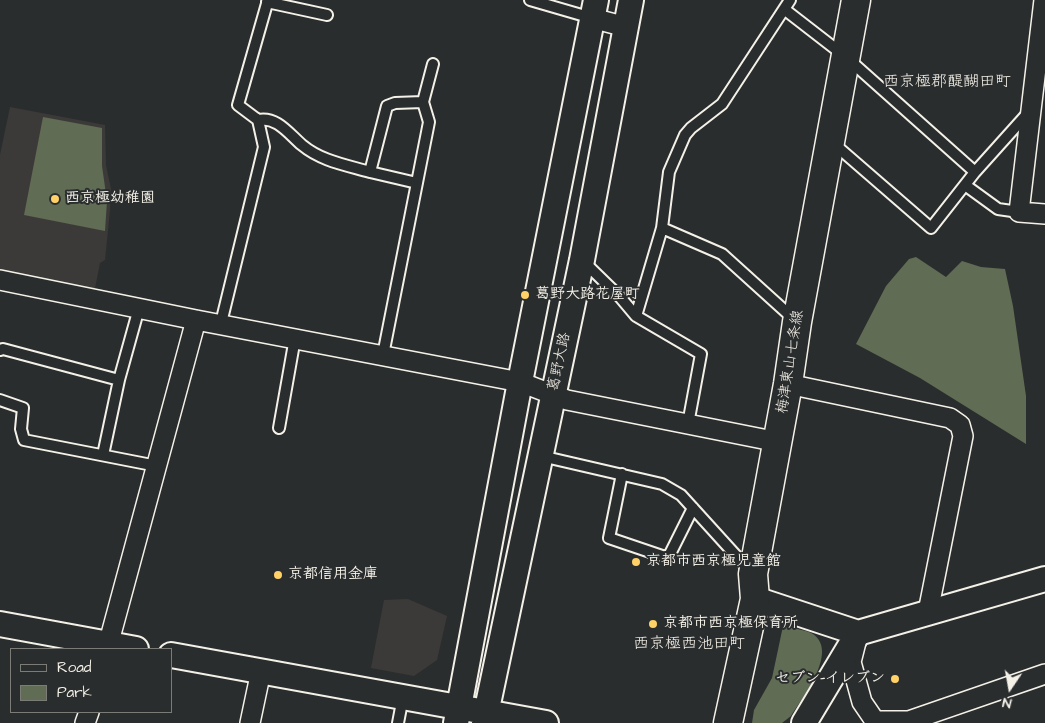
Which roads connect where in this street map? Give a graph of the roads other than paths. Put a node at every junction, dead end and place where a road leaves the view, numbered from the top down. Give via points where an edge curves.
1 (530, 0) edge
2 (631, 0) edge
3 (790, 0) edge
4 (856, 0) edge
5 (1044, 0) edge
6 (268, 1) edge
7 (594, 9) edge
8 (784, 9) junction
9 (327, 15) dead end
10 (626, 27) junction
11 (846, 57) junction
12 (433, 64) dead end
13 (423, 102) junction
14 (1031, 111) junction
15 (258, 120) junction
16 (830, 141) junction
17 (370, 172) junction
18 (975, 172) junction
19 (417, 183) junction
20 (966, 185) junction
21 (1019, 212) junction
22 (1045, 214) edge
23 (662, 228) junction
24 (582, 260) junction
25 (0, 280) edge
26 (139, 308) junction
27 (636, 316) junction
28 (196, 320) junction
29 (797, 322) junction
30 (221, 323) junction
31 (294, 338) junction
32 (0, 350) edge
33 (383, 355) junction
34 (118, 380) junction
35 (520, 382) junction
36 (788, 384) junction
37 (554, 395) junction
38 (0, 400) edge
39 (688, 424) junction
40 (279, 428) dead end
41 (778, 442) junction
42 (103, 455) junction
43 (541, 456) junction
44 (157, 466) junction
45 (622, 474) junction
46 (693, 508) junction
47 (1045, 579) edge
48 (754, 586) junction
49 (928, 612) junction
50 (0, 624) edge
51 (858, 633) junction
52 (107, 647) edge
53 (122, 648) edge
54 (172, 656) edge
55 (261, 671) junction
56 (1045, 674) edge
57 (403, 696) junction
58 (458, 715) edge
59 (486, 719) edge
60 (250, 723) edge
61 (398, 723) edge
62 (546, 723) edge
63 (728, 723) edge
64 (804, 723) edge

1 - 7 lane
2 - 10 street, 葛野大路
3 - 8 lane
4 - 11 main road, 梅津東山七条線
5 - 14 street
6 - 9 lane
6 - 15 lane via 238,105
7 - 10 street
7 - 35 street
8 - 11 lane
8 - 23 lane via 722,104 685,135 669,172
10 - 24 street, 葛野大路
11 - 16 main road, 梅津東山七条線
11 - 18 lane
12 - 13 lane
13 - 17 lane via 387,106
13 - 19 lane via 429,122
14 - 18 lane
14 - 21 street
15 - 17 lane via 266,118 286,128 302,145 323,158
15 - 30 lane via 264,147
16 - 20 lane via 931,228
16 - 29 main road, 梅津東山七条線
17 - 19 lane
18 - 20 lane
19 - 33 lane
20 - 21 lane via 998,209
21 - 22 street
23 - 27 lane
23 - 29 lane via 722,254
24 - 27 lane
24 - 37 street, 葛野大路
25 - 26 street
26 - 28 street
26 - 34 lane
27 - 39 lane via 701,354
28 - 30 street
28 - 44 street
29 - 36 main road, 梅津東山七条線
30 - 31 street
31 - 33 street
31 - 40 lane
32 - 34 lane
33 - 35 street
34 - 42 lane
35 - 37 street
35 - 58 street
36 - 41 main road, 梅津東山七条線
36 - 49 street via 950,418 960,425 963,436
37 - 39 street
37 - 43 street, 葛野大路
38 - 42 lane via 23,408 21,429 24,440
39 - 41 street
41 - 48 main road, 梅津東山七条線
42 - 44 lane
43 - 45 lane
43 - 59 street, 葛野大路
44 - 52 street
45 - 46 lane via 662,484 681,495
45 - 46 lane via 608,538 668,558
46 - 48 lane
47 - 49 street
48 - 51 street
48 - 63 main road, 梅津東山七条線
49 - 51 street
50 - 52 street
51 - 56 street via 851,662 862,702 875,721 909,721
51 - 64 street
52 - 53 street
54 - 55 street
55 - 57 street
55 - 60 street
57 - 58 street
57 - 61 lane
58 - 59 street
59 - 62 street

